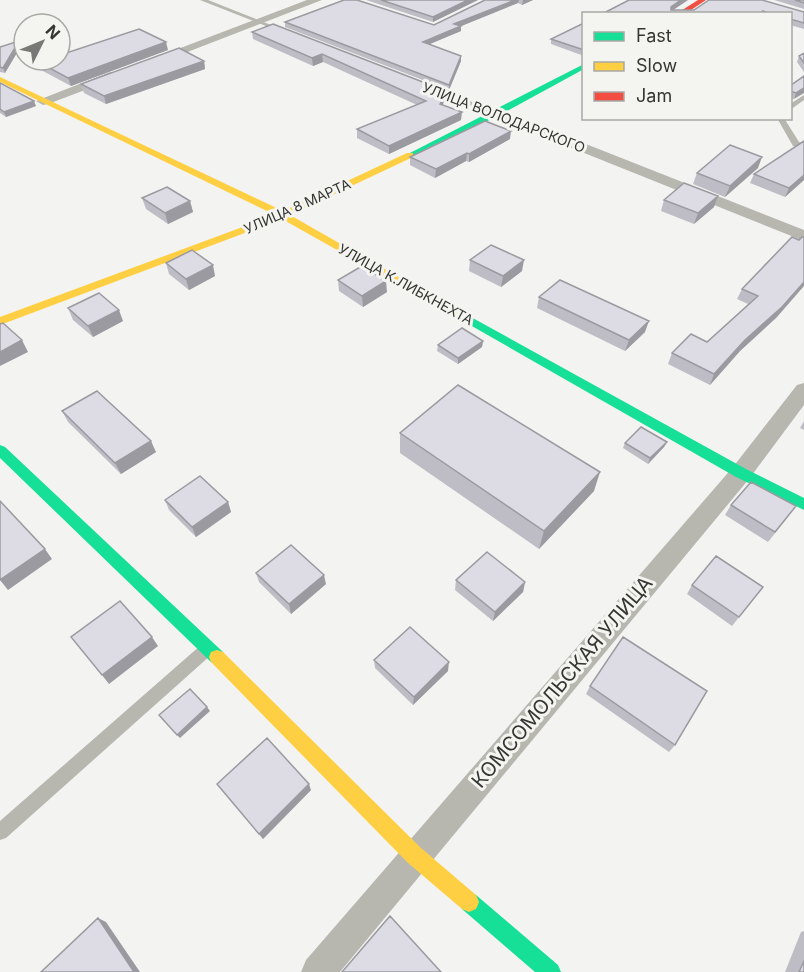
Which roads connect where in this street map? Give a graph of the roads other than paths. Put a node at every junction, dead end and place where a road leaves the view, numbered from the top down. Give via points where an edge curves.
1 (203, 0) edge
2 (317, 0) edge
3 (703, 0) edge
4 (682, 12) edge
5 (259, 22) junction
6 (292, 35) edge
7 (140, 65) edge
8 (582, 67) edge
9 (118, 73) edge
10 (0, 79) edge
11 (426, 86) edge
12 (804, 97) edge
13 (43, 101) junction
14 (792, 106) edge
15 (497, 113) junction
16 (781, 120) edge
17 (804, 147) edge
18 (283, 215) junction
19 (804, 236) edge
20 (0, 321) edge
21 (804, 390) edge
22 (0, 450) edge
23 (741, 472) junction
24 (804, 504) edge
25 (208, 648) junction
26 (0, 832) edge
27 (414, 855) junction
28 (318, 972) edge
29 (551, 972) edge

1 - 5 lane
2 - 5 street
3 - 4 street
5 - 6 lane
5 - 7 street
8 - 15 street, УЛИЦА 8 МАРТА
9 - 13 street
10 - 13 street, УЛИЦА К.ЛИБКНЕХТА
11 - 15 lane, УЛИЦА ВОЛОДАРСКОГО
12 - 14 lane
13 - 18 street, УЛИЦА К.ЛИБКНЕХТА
15 - 18 street, УЛИЦА 8 МАРТА
15 - 19 street, УЛИЦА ВОЛОДАРСКОГО
16 - 17 lane via 796,144
18 - 20 street, УЛИЦА 8 МАРТА
18 - 23 street, УЛИЦА К.ЛИБКНЕХТА
21 - 23 street, КОМСОМОЛЬСКАЯ УЛИЦА
22 - 25 street
23 - 24 street, УЛИЦА К.ЛИБКНЕХТА
23 - 27 street, КОМСОМОЛЬСКАЯ УЛИЦА
25 - 26 lane
25 - 27 street
27 - 28 street, КОМСОМОЛЬСКАЯ УЛИЦА
27 - 29 street

